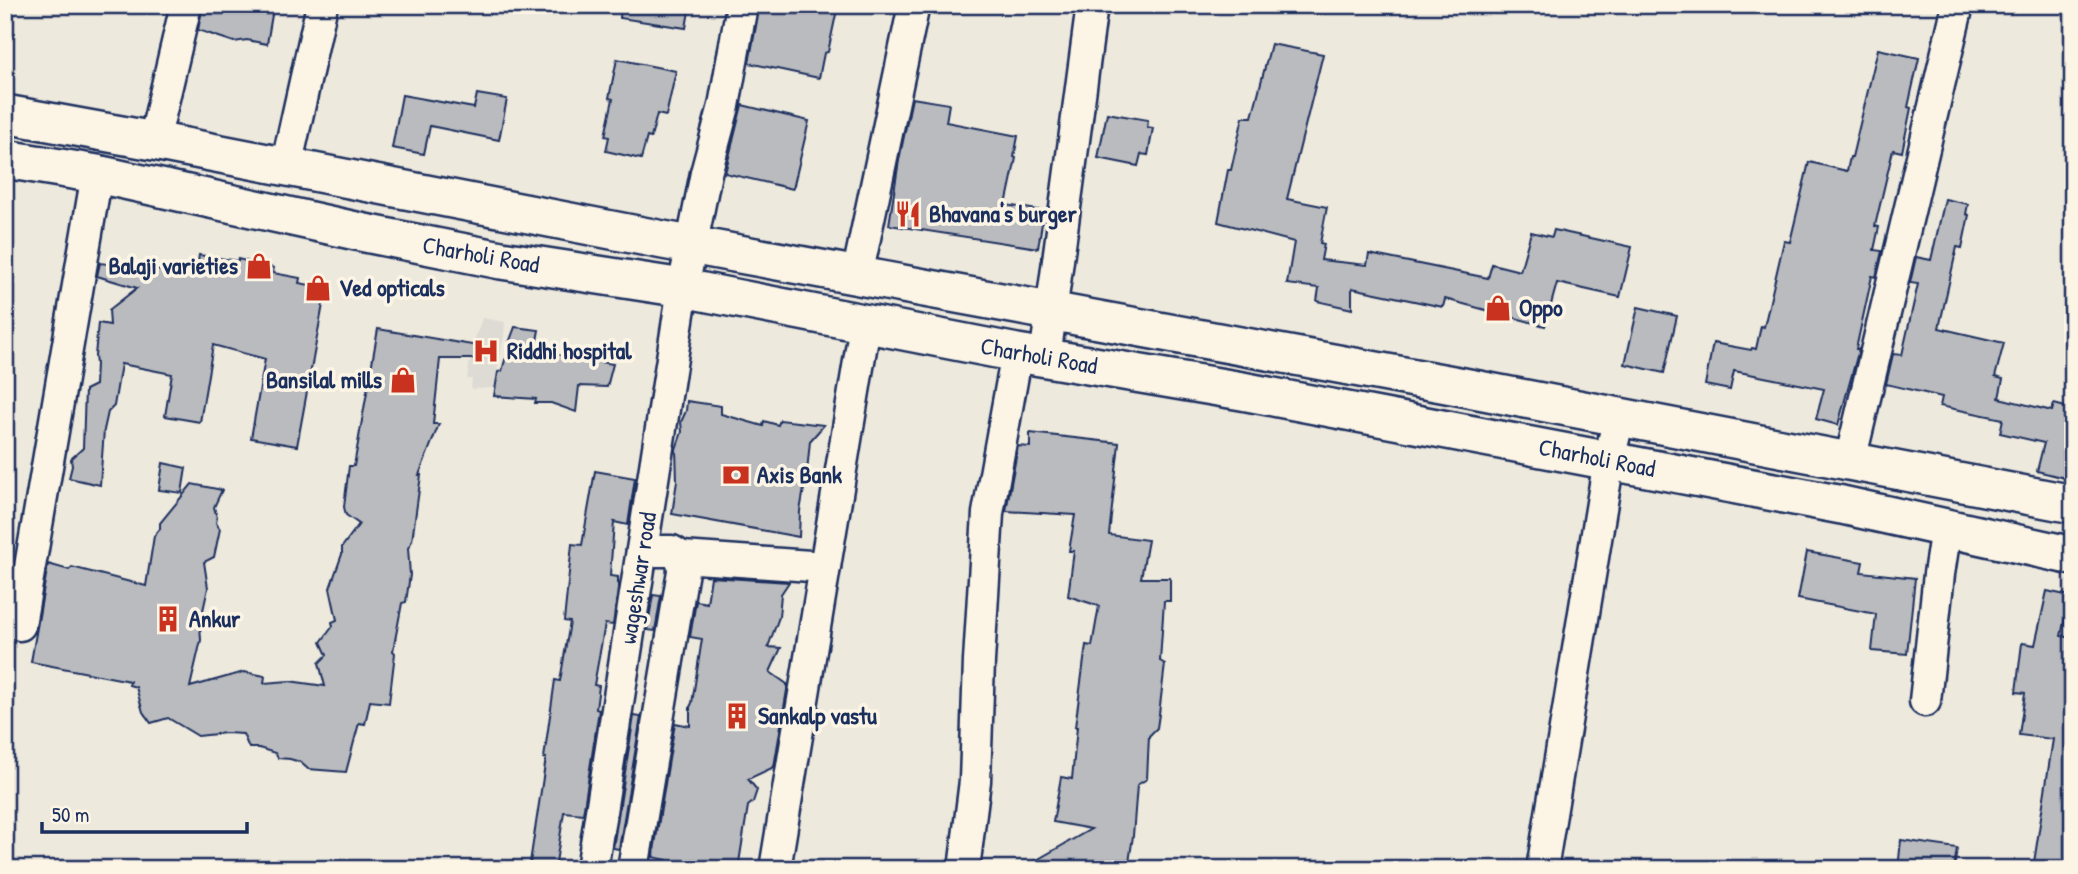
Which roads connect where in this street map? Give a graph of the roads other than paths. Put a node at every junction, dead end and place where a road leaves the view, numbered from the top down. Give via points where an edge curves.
1 (186, 5) edge
2 (322, 5) edge
3 (742, 5) edge
4 (914, 5) edge
5 (1092, 5) edge
6 (1958, 5) edge
7 (5, 114) edge
8 (154, 141) junction
9 (5, 159) edge
10 (286, 167) junction
11 (97, 174) junction
12 (692, 244) junction
13 (857, 276) junction
14 (683, 288) junction
15 (1051, 311) junction
16 (865, 325) junction
17 (1031, 355) junction
18 (1619, 417) junction
19 (1609, 460) junction
20 (1850, 461) junction
21 (2073, 504) edge
22 (1947, 527) junction
23 (642, 551) junction
24 (2073, 556) edge
25 (682, 558) junction
26 (825, 567) junction
27 (20, 625) dead end
28 (1925, 701) dead end
29 (592, 869) edge
30 (633, 869) edge
31 (775, 869) edge
32 (964, 869) edge
33 (1542, 869) edge

1 - 8 street
2 - 10 street
3 - 12 street, wageshwar road
4 - 13 street
5 - 15 street
6 - 20 street
7 - 8 street, Charholi Road
8 - 10 street, Charholi Road
9 - 11 street, Charholi Road
10 - 12 street, Charholi Road
11 - 14 street, Charholi Road via 460,252
11 - 27 street
12 - 13 street, Charholi Road
12 - 14 street, wageshwar road
13 - 15 street, Charholi Road
14 - 16 street, Charholi Road
14 - 23 street, wageshwar road
15 - 17 street
15 - 18 street, Charholi Road
16 - 17 street, Charholi Road
16 - 26 street
17 - 19 street, Charholi Road
17 - 32 street via 988,513 975,781
18 - 19 street
18 - 20 street, Charholi Road
19 - 22 street, Charholi Road
19 - 33 street
20 - 21 street, Charholi Road
22 - 24 street, Charholi Road
22 - 28 street
23 - 25 street via 672,551
23 - 29 street, wageshwar road
25 - 26 street
25 - 30 street
26 - 31 street

